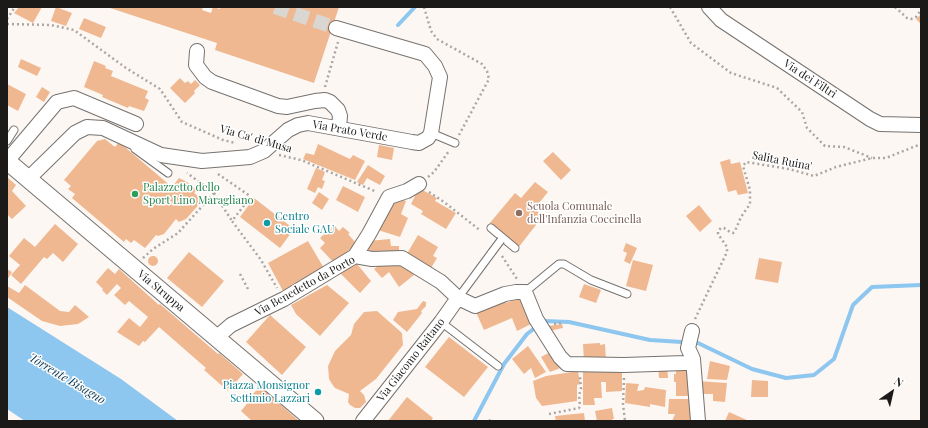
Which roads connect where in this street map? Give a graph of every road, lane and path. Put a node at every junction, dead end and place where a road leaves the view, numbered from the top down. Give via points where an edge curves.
1 (15, 7) edge
2 (424, 7) edge
3 (670, 7) edge
4 (709, 7) edge
5 (895, 7) edge
6 (921, 10) edge
7 (7, 19) edge
8 (7, 24) edge
9 (339, 28) joint
10 (197, 51) dead end
11 (324, 91) dead end
12 (136, 124) dead end
13 (921, 125) edge
14 (339, 128) junction
15 (14, 130) dead end
16 (431, 133) junction
17 (125, 138) junction
18 (7, 141) edge
19 (455, 143) junction
20 (237, 144) dead end
21 (921, 144) edge
22 (264, 151) junction
23 (872, 158) junction
24 (7, 161) edge
25 (214, 171) dead end
26 (168, 173) joint
27 (29, 178) junction
28 (419, 184) junction
29 (214, 193) junction
30 (388, 197) junction
31 (232, 221) junction
32 (491, 228) dead end
33 (484, 234) dead end
34 (502, 239) junction
35 (515, 248) dead end
36 (495, 252) junction
37 (355, 256) junction
38 (143, 259) dead end
39 (240, 274) dead end
40 (248, 290) dead end
41 (524, 292) junction
42 (627, 294) dead end
43 (458, 298) junction
44 (284, 299) junction
45 (441, 322) junction
46 (692, 331) joint
47 (216, 338) junction
48 (692, 362) junction
49 (579, 365) junction
50 (624, 365) junction
51 (498, 366) dead end
52 (549, 414) dead end
53 (315, 421) edge
54 (363, 421) edge
55 (625, 421) edge
56 (698, 421) edge

1 - 7 path
2 - 19 path via 431,31 437,39 482,64 487,70 488,79
3 - 23 path via 691,43 731,73 777,88 802,112 807,128 825,146 844,148
4 - 13 street, Via dei Filtri via 721,20 870,119 880,124
5 - 6 path via 911,19
8 - 20 path, Via Ca' di Musa via 51,24 74,30 160,89 182,122
9 - 11 path
9 - 16 street via 425,54 436,66 440,77
10 - 14 street via 196,65 212,82 278,106 287,107 315,100 330,102 338,110
12 - 24 street via 74,98 57,102
14 - 16 street, Via Prato Verde via 419,143
14 - 22 street, Via Prato Verde via 308,123 298,125 288,130
15 - 18 lane
16 - 19 lane
17 - 22 street, Via Prato Verde via 161,155 202,161 250,157
17 - 26 lane via 126,142
17 - 27 street, Via Prato Verde via 103,128 87,127 75,132
19 - 28 path via 434,172
21 - 23 path, Salita Ruina' via 886,158
22 - 30 path, Via Ca' di Musa via 301,160
23 - 46 path, Salita Ruina' via 836,167 814,176 746,162 743,166 750,190 750,204 733,233 724,228 718,231 727,252 698,312
24 - 27 street, Via Struppa
25 - 31 path via 250,196
26 - 29 path via 177,169 186,172
27 - 47 street, Via Struppa
28 - 30 street
28 - 33 path
29 - 31 path
29 - 38 path via 178,233 153,249
30 - 37 street
31 - 44 path via 261,260
32 - 34 lane
34 - 35 lane
34 - 36 lane, bridge
36 - 41 path
36 - 43 lane
37 - 43 street, Via Benedetto da Porto via 372,259 402,258 441,282
37 - 44 street, Via Benedetto da Porto
39 - 40 path
41 - 42 lane via 559,264 564,264 591,280
41 - 43 street, Via Benedetto da Porto via 506,294 475,306
41 - 49 street via 539,324 560,357 567,364
43 - 45 street, Via Giacomo Raitano
44 - 47 street, Via Benedetto da Porto via 231,326
45 - 51 lane
45 - 54 street, Via Giacomo Raitano
46 - 48 street via 688,348
47 - 53 street, Via Struppa
48 - 50 street
48 - 56 street
49 - 50 street
49 - 52 path via 579,408
50 - 55 path

